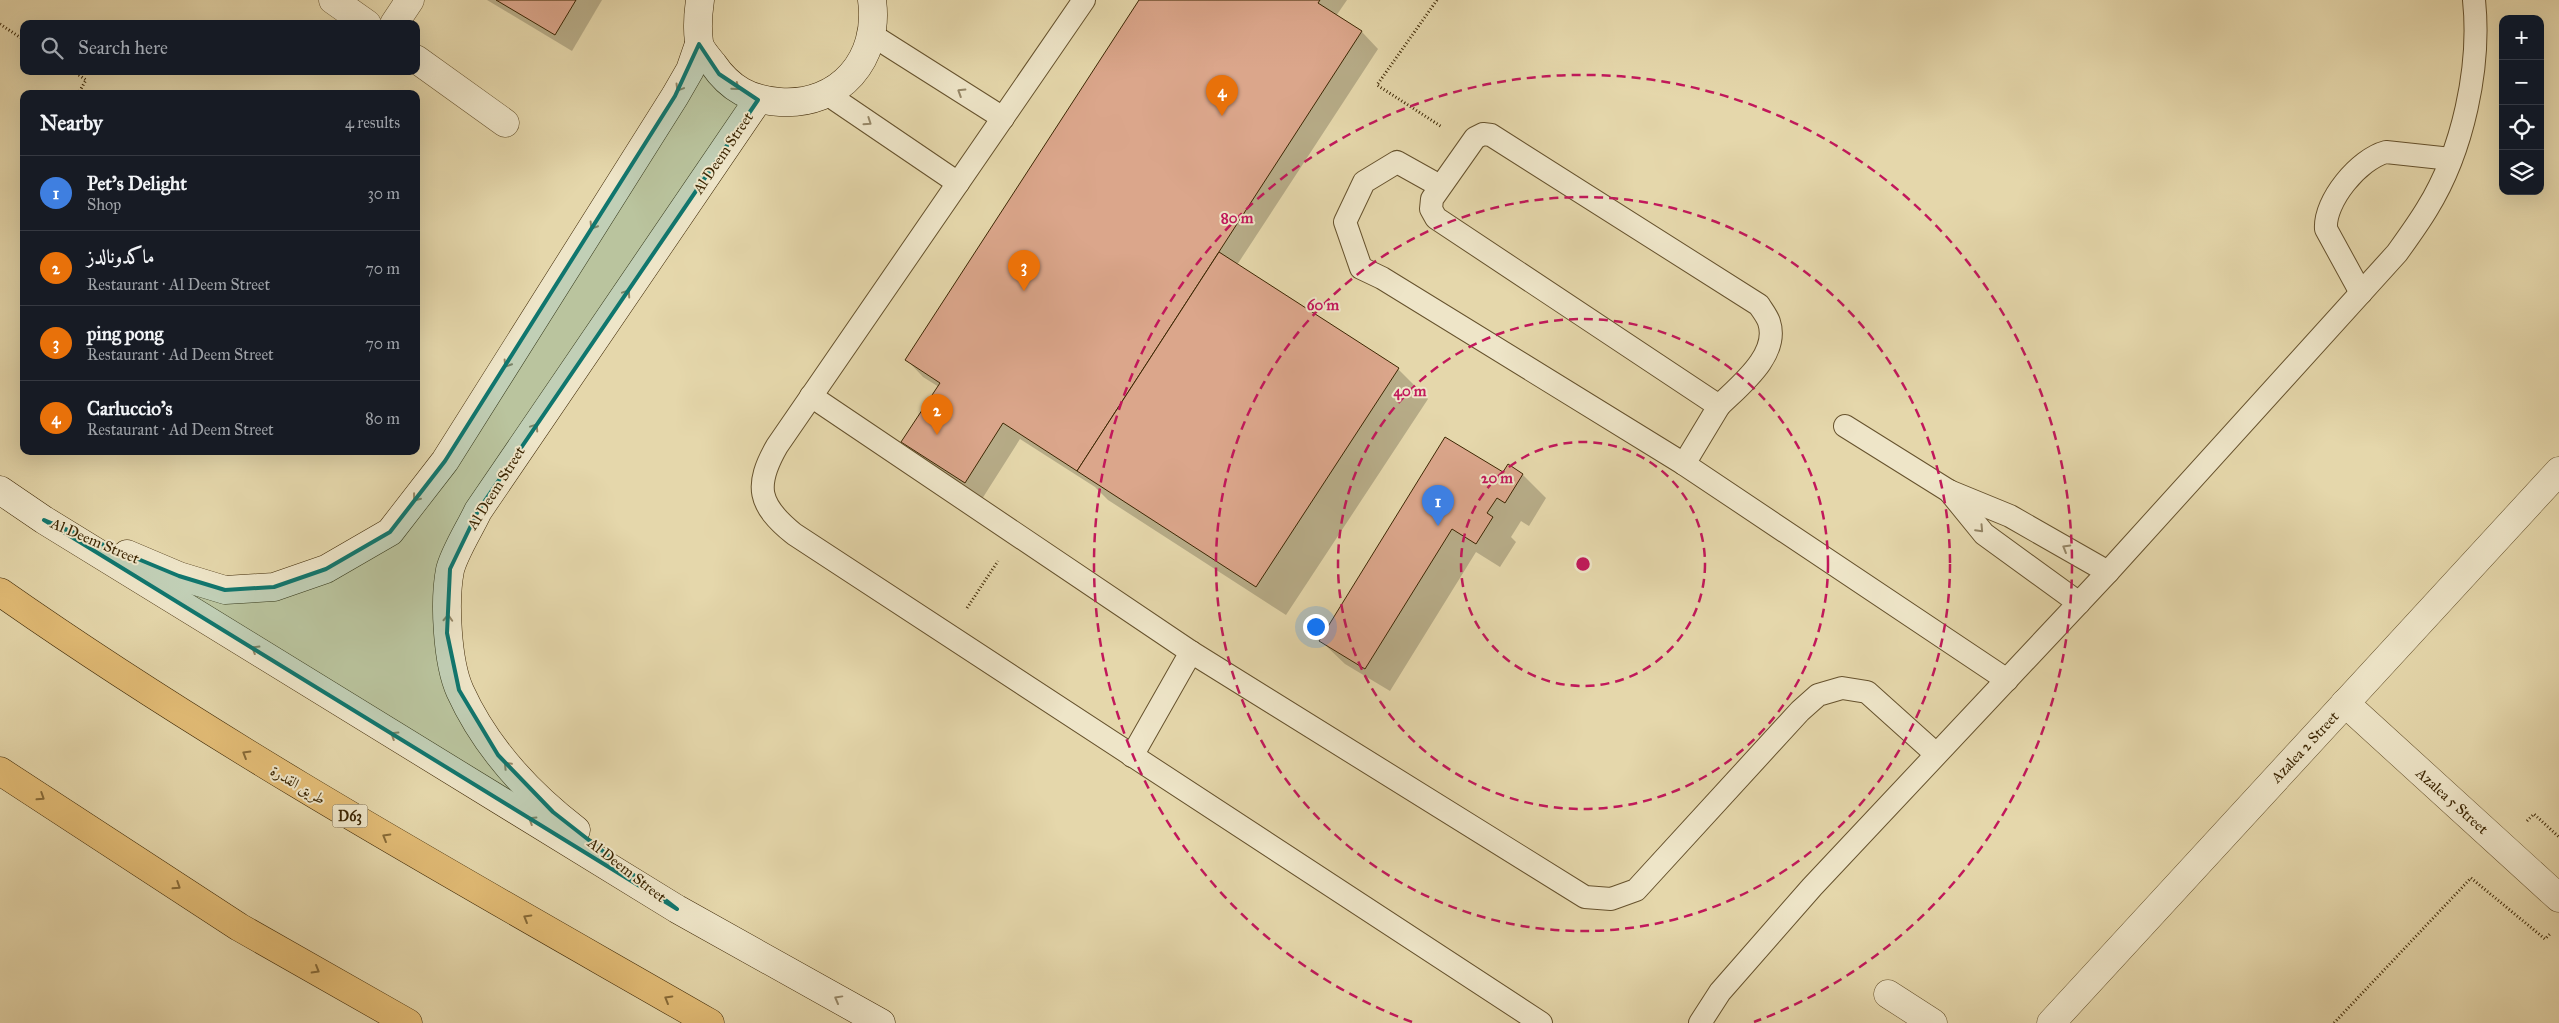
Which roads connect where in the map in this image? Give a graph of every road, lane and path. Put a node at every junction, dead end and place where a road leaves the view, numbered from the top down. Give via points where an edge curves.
1 (334, 0) edge
2 (410, 0) edge
3 (700, 0) edge
4 (872, 0) edge
5 (1084, 0) edge
6 (1437, 0) edge
7 (2474, 0) edge
8 (362, 20) edge
9 (397, 20) edge
10 (0, 24) edge
11 (872, 35) junction
12 (20, 37) edge
13 (699, 44) junction
14 (420, 62) edge
15 (79, 75) edge
16 (80, 90) edge
17 (827, 94) junction
18 (758, 100) junction
19 (1003, 118) junction
20 (505, 123) dead end
21 (1470, 144) junction
22 (2452, 159) junction
23 (958, 183) junction
24 (1440, 186) junction
25 (2361, 293) junction
26 (811, 396) junction
27 (1719, 406) junction
28 (1845, 426) dead end
29 (1684, 464) junction
30 (2559, 470) edge
31 (0, 490) edge
32 (1949, 491) junction
33 (44, 520) junction
34 (1016, 534) junction
35 (2108, 572) junction
36 (0, 592) edge
37 (2079, 603) junction
38 (948, 635) junction
39 (1191, 652) junction
40 (2007, 680) junction
41 (2345, 703) junction
42 (1936, 754) junction
43 (1132, 756) junction
44 (0, 771) edge
45 (2559, 898) edge
46 (678, 909) junction
47 (2552, 932) dead end
48 (1888, 994) dead end
49 (408, 1023) edge
50 (710, 1023) edge
51 (881, 1023) edge
52 (1541, 1023) edge
53 (1700, 1023) edge
54 (1933, 1023) edge
55 (2051, 1023) edge
56 (2334, 1023) edge

1 - 8 street
2 - 9 street
3 - 13 street
4 - 11 street
5 - 19 lane
6 - 21 path via 1377,85
7 - 22 lane via 2476,23 2470,92
10 - 12 path
11 - 17 street via 863,59 848,79
19 -> 11 lane
13 -> 18 street via 719,74
13 -> 33 street, Al Deem Street via 690,70 675,96 445,461 390,532 326,569 274,587 224,590 180,576
14 - 20 street
15 - 16 path via 86,80
17 - 18 street via 799,103
17 -> 23 lane
46 -> 18 street, Al Deem Street via 553,812 498,755 459,690 447,633 450,569 478,512
19 - 23 lane
21 - 24 lane
21 - 27 lane via 1483,134 1491,135 1759,305 1769,323 1770,343 1761,362
22 - 25 lane via 2423,216 2397,253
22 - 25 lane via 2386,152 2376,155 2366,161 2334,198 2325,218 2326,229
23 - 26 lane
24 - 27 lane via 1432,198 1436,218
24 - 29 lane via 1397,162 1364,182 1345,222 1361,268
25 - 35 lane
26 - 34 lane
26 - 38 lane via 764,468 763,494 774,518
27 - 29 lane
28 - 32 lane
29 - 40 lane
30 - 41 street, Azalea 2 Street
31 - 33 street
35 -> 32 lane via 2010,516
32 -> 37 lane via 1984,534
46 -> 33 street
34 - 38 path
34 - 39 lane
35 - 37 lane
50 -> 36 main road, طريق القدرة / D63 via 350,816 201,726
37 - 40 lane
38 - 43 lane
39 - 42 lane via 1584,898 1611,899 1636,890 1818,695 1842,688 1866,692
39 - 43 lane
40 - 42 lane
41 - 45 street, Azalea 5 Street
41 - 55 street, Azalea 2 Street
42 - 53 lane via 1720,992
43 - 52 lane
44 -> 49 main road via 239,927
51 -> 46 street
47 - 56 path via 2545,939 2471,878
48 - 54 street

